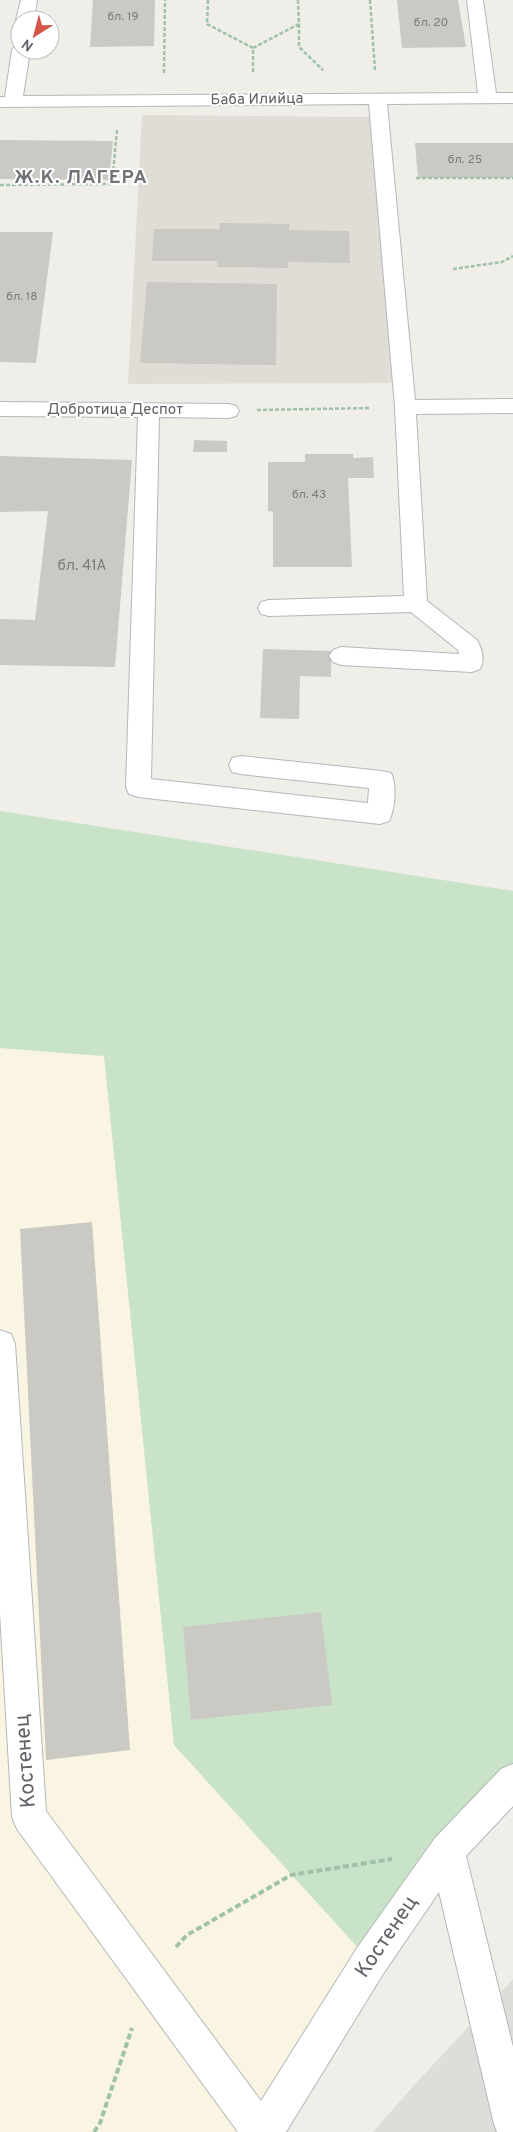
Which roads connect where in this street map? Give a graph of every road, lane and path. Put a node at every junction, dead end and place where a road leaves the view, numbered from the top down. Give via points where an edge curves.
1 (165, 0) edge
2 (208, 0) edge
3 (298, 0) edge
4 (370, 0) edge
5 (475, 0) edge
6 (299, 24) junction
7 (253, 48) junction
8 (18, 60) edge
9 (352, 98) junction
10 (377, 98) junction
11 (488, 98) junction
12 (513, 98) edge
13 (253, 100) junction
14 (164, 101) junction
15 (6, 102) edge
16 (120, 102) junction
17 (384, 178) junction
18 (513, 178) edge
19 (0, 185) edge
20 (513, 256) edge
21 (453, 269) dead end
22 (513, 406) edge
23 (404, 408) junction
24 (0, 409) edge
25 (149, 410) junction
26 (229, 411) joint
27 (416, 604) junction
28 (269, 608) dead end
29 (341, 656) dead end
30 (241, 765) dead end
31 (0, 1344) edge
32 (513, 1781) edge
33 (447, 1850) junction
34 (148, 1980) junction
35 (513, 2124) edge
36 (94, 2132) edge
37 (262, 2132) edge

1 - 14 path
2 - 7 path via 207,24
3 - 6 path
4 - 10 path
5 - 11 street
6 - 7 path
6 - 9 path via 299,47
7 - 13 path
8 - 15 street
9 - 10 street, Баба Илийца
9 - 13 street, Баба Илийца
10 - 11 street, Баба Илийца
10 - 17 street
11 - 12 street, Баба Илийца
13 - 14 street, Баба Илийца
14 - 16 street, Баба Илийца
15 - 16 street, Баба Илийца
16 - 19 path via 112,184
17 - 18 path
17 - 23 street
20 - 21 path via 502,262
22 - 23 street
23 - 26 path
23 - 27 street
24 - 25 street, Добротица Деспот
25 - 26 street, Добротица Деспот
25 - 30 street via 138,788 380,814 382,780
27 - 28 street
27 - 29 street via 469,646 472,663
31 - 34 street, Костенец via 29,1817
32 - 33 street, Костенец
33 - 34 path via 291,1874 187,1935
33 - 35 street
33 - 37 street, Костенец via 370,1961
34 - 36 path via 100,2123
34 - 37 street, Костенец

